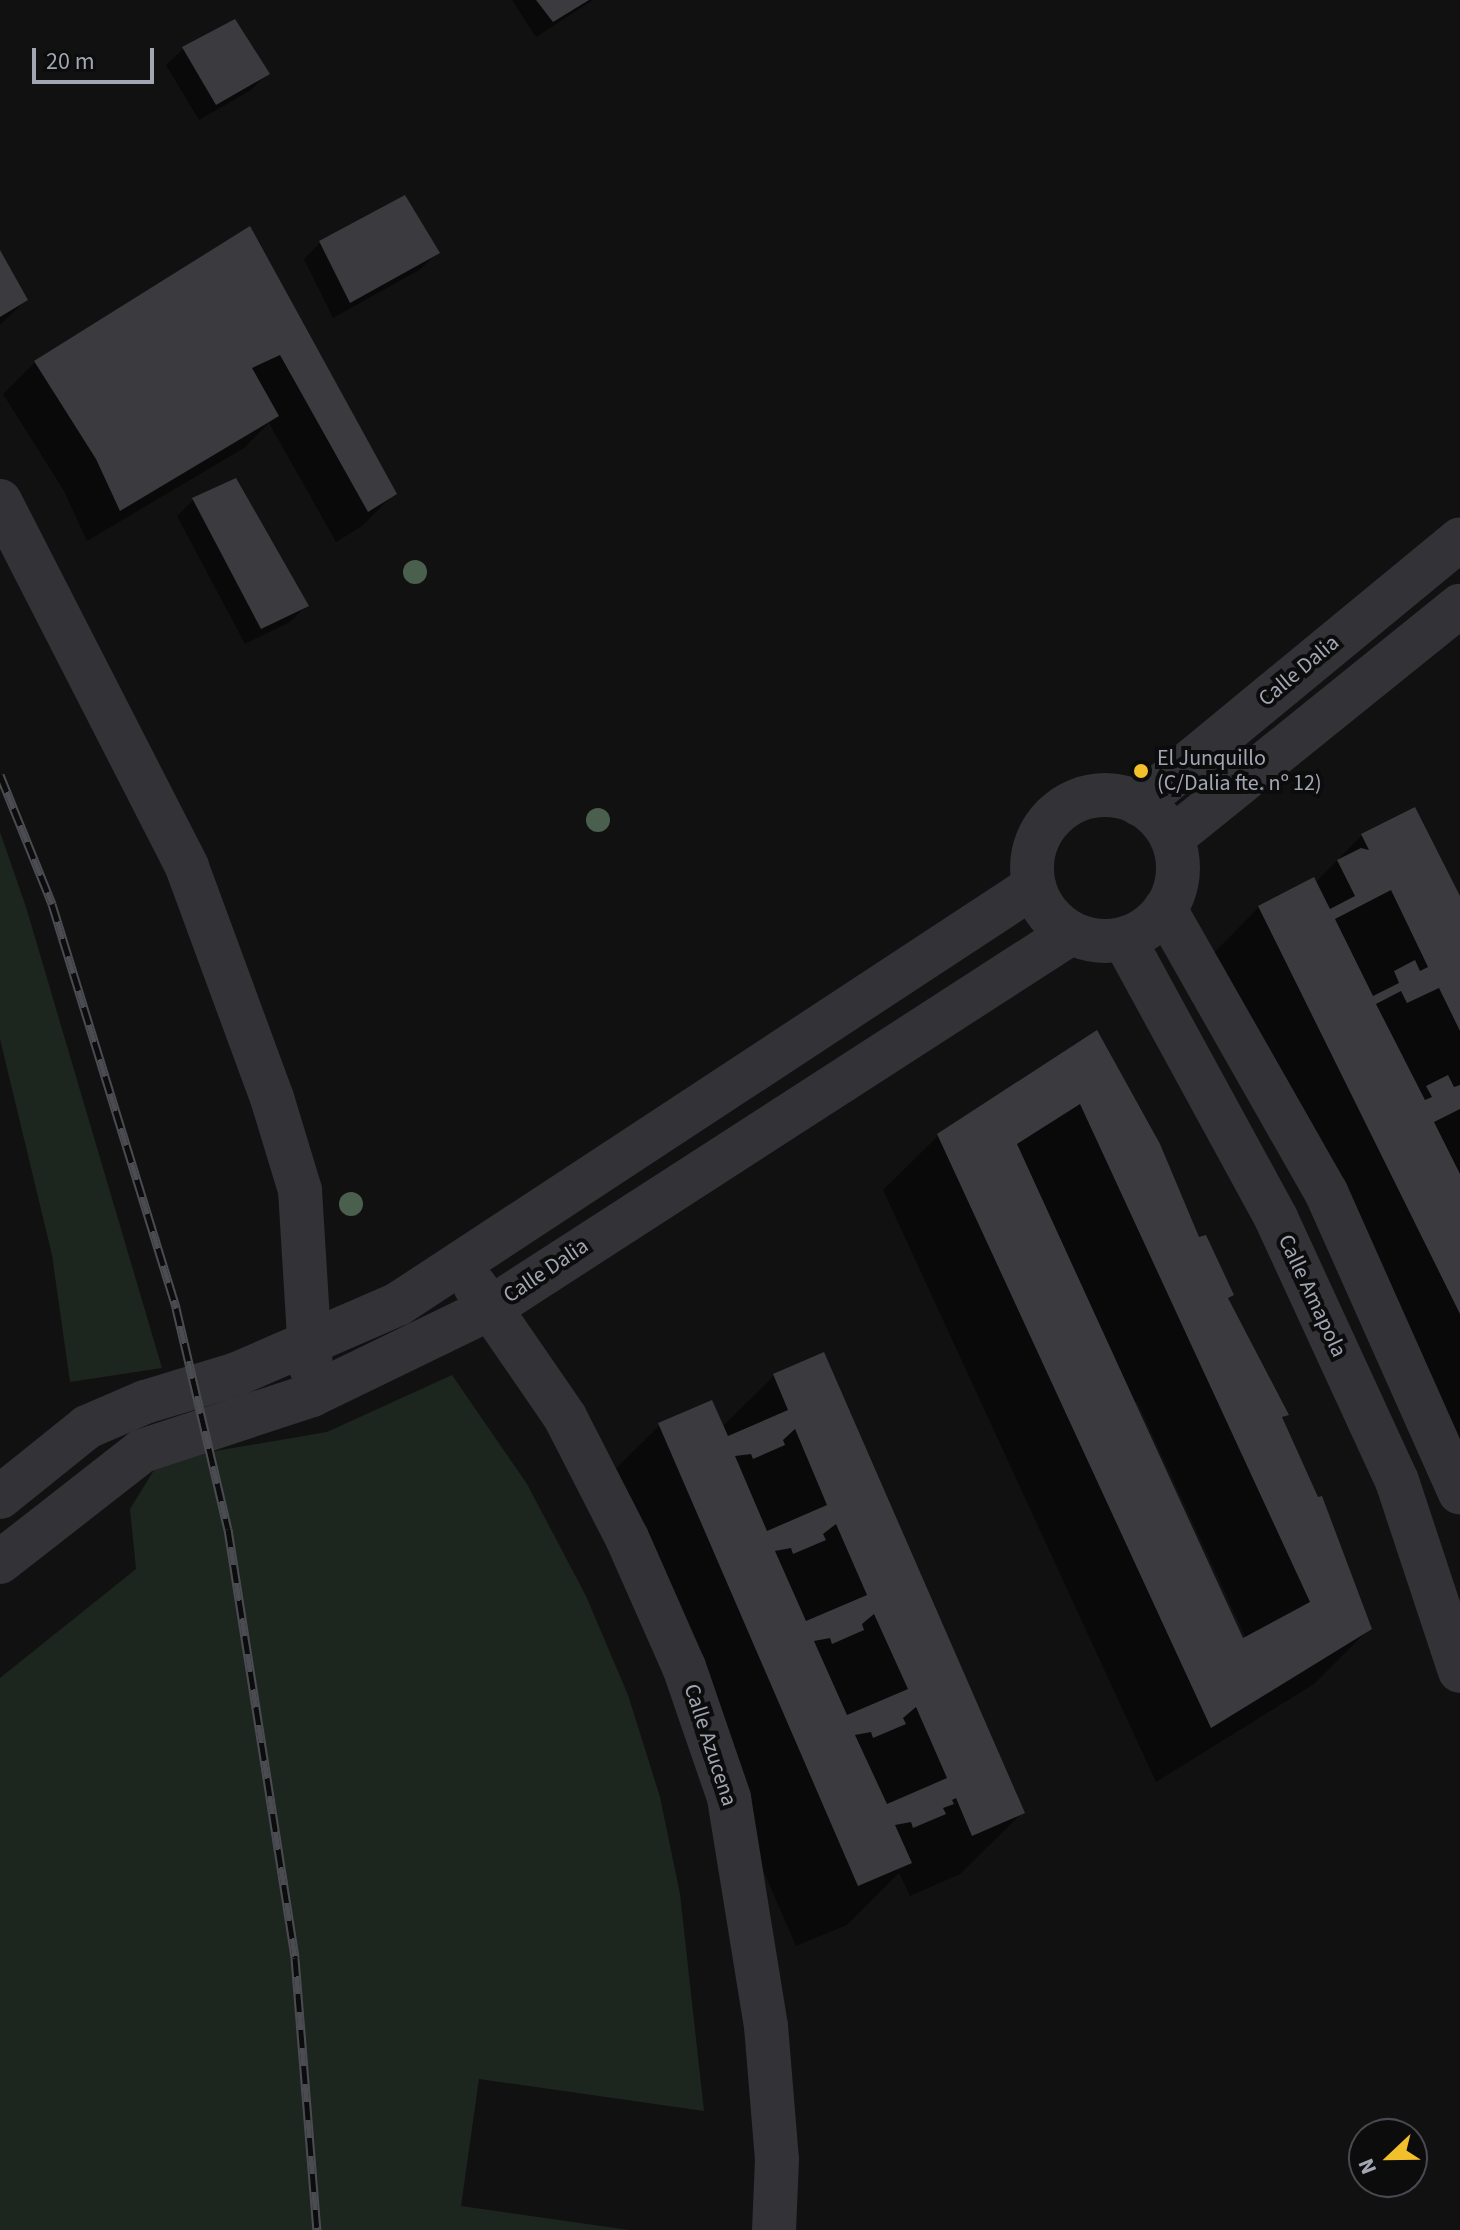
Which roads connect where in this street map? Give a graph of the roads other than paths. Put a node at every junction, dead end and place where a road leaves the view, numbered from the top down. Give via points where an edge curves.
1 (0, 501) edge
2 (1460, 539) edge
3 (1460, 606) edge
4 (1139, 804) junction
5 (1172, 838) junction
6 (1034, 886) junction
7 (1165, 909) junction
8 (1071, 933) junction
9 (1124, 939) junction
10 (461, 1264) junction
11 (489, 1309) junction
12 (310, 1342) junction
13 (312, 1395) junction
14 (1460, 1493) edge
15 (0, 1497) edge
16 (0, 1562) edge
17 (1460, 1671) edge
18 (774, 2230) edge

1 - 12 street via 193,882 300,1190
2 - 4 street, Calle Dalia
3 - 5 street
4 - 5 street via 1160,819
4 - 6 street via 1101,794 1061,809 1036,841 1031,861
5 - 7 street via 1177,882
6 - 8 street via 1050,917
6 - 10 street
7 - 9 street via 1142,932
7 - 14 street via 1326,1192
8 - 9 street via 1103,942
8 - 11 street, Calle Dalia
9 - 17 street, Calle Amapola via 1276,1218 1397,1481
10 - 11 street, Calle Azucena
10 - 12 street via 398,1304
11 - 13 street, Calle Dalia
11 - 18 street, Calle Azucena via 565,1417 627,1538 684,1667 729,1798 766,2026 777,2159
12 - 13 street
12 - 15 street via 87,1427
13 - 16 street, Calle Dalia via 142,1451

